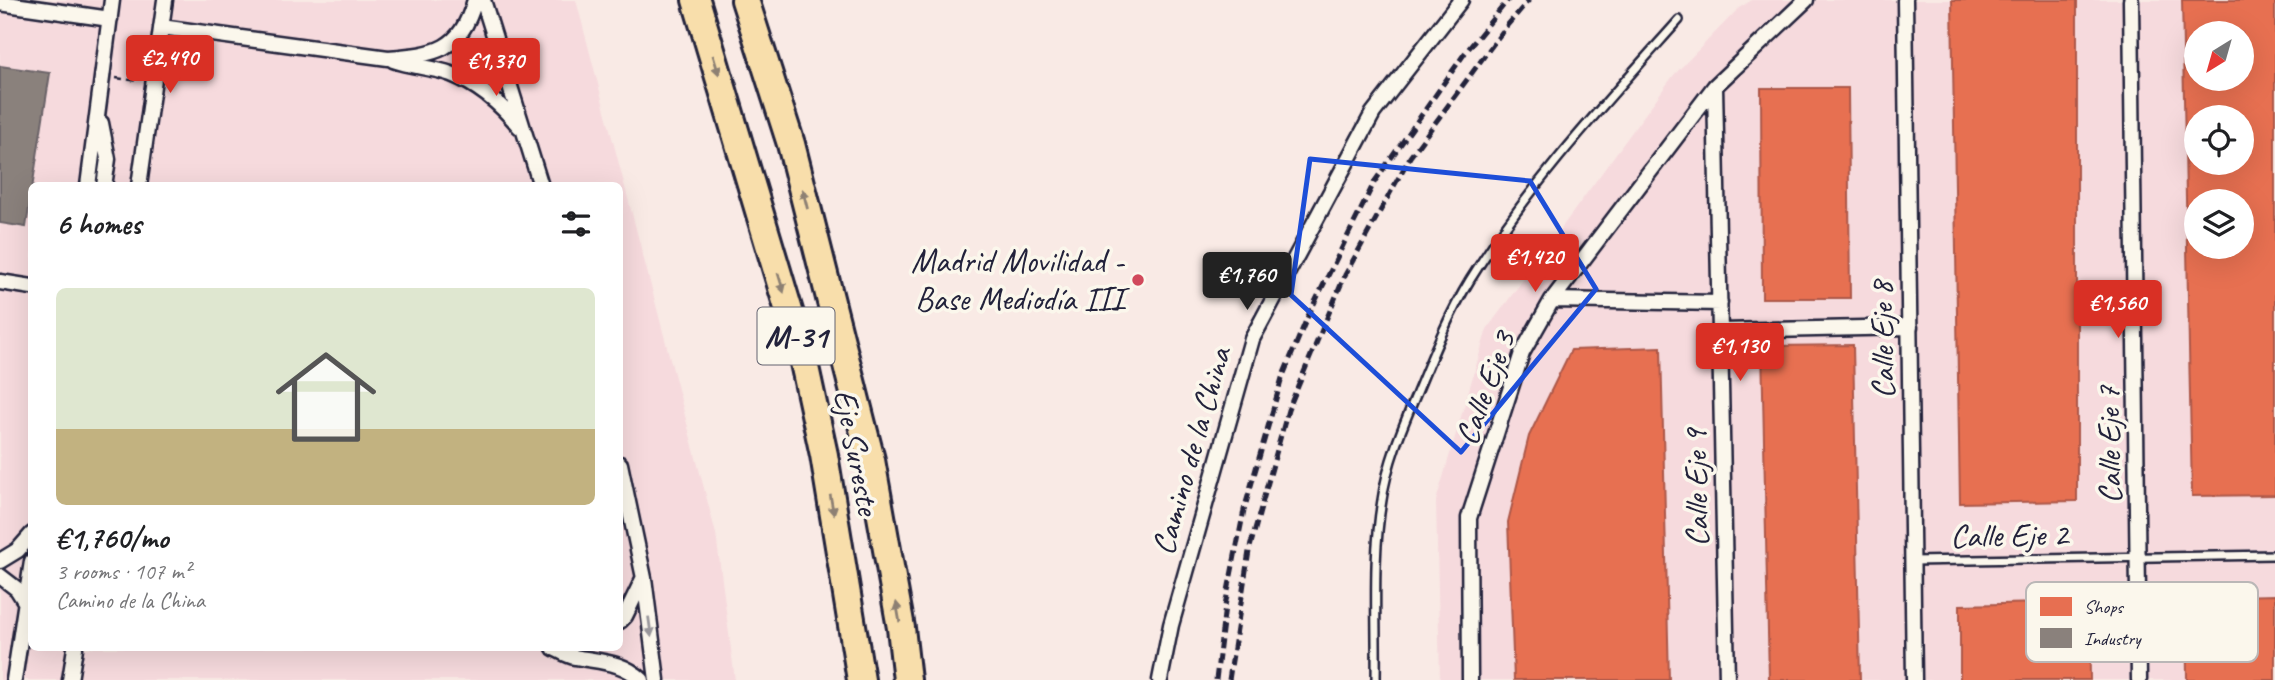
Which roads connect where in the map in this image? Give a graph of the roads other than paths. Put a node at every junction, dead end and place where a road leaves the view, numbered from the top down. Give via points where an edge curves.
1 (112, 0) edge
2 (165, 0) edge
3 (475, 0) edge
4 (483, 0) edge
5 (696, 0) edge
6 (745, 0) edge
7 (1461, 0) edge
8 (1806, 0) edge
9 (1905, 0) edge
10 (2131, 0) edge
11 (0, 3) edge
12 (110, 19) junction
13 (1679, 20) dead end
14 (161, 27) junction
15 (388, 58) junction
16 (1715, 86) junction
17 (99, 111) junction
18 (526, 135) junction
19 (89, 182) edge
20 (105, 182) edge
21 (140, 182) edge
22 (540, 182) edge
23 (0, 282) edge
24 (28, 286) edge
25 (1552, 300) junction
26 (1720, 303) junction
27 (1910, 327) junction
28 (1721, 331) junction
29 (623, 478) edge
30 (28, 539) edge
31 (2275, 555) edge
32 (2139, 557) junction
33 (0, 561) edge
34 (1912, 561) junction
35 (0, 576) edge
36 (644, 578) junction
37 (28, 580) edge
38 (2139, 582) edge
39 (24, 600) junction
40 (623, 616) edge
41 (75, 651) edge
42 (560, 651) edge
43 (2139, 662) edge
44 (14, 680) edge
45 (70, 680) edge
46 (642, 680) edge
47 (657, 680) edge
48 (861, 680) edge
49 (907, 680) edge
50 (1160, 680) edge
51 (1376, 680) edge
52 (1469, 680) edge
53 (1727, 680) edge
54 (1914, 680) edge
55 (2139, 680) edge

1 - 12 street
2 - 14 street
3 - 15 street via 466,24 447,45 422,56
4 - 18 street
5 -> 48 highway, Eje Sureste / M-31 via 803,358
49 -> 6 highway, Eje Sureste / M-31 via 871,460 791,144
7 - 50 street, Camino de la China via 1373,113 1252,339 1171,625
8 - 16 street, Calle Eje 3
9 - 27 street, Calle Eje 8
10 - 32 street, Calle Eje 7
11 - 12 street
12 - 17 street
13 - 51 lane via 1568,145 1512,218 1469,282 1433,353 1399,436 1382,499
14 - 15 street
14 - 21 street
15 - 18 street via 451,74 474,85 495,100
16 - 25 street, Calle Eje 3
16 - 26 street, Calle Eje 9
17 - 19 street
17 - 20 street via 108,159
18 - 22 street
23 - 24 street
25 - 26 street
25 - 52 street, Calle Eje 3 via 1522,353 1469,518
26 - 28 street, Calle Eje 9
27 - 28 street
27 - 34 street, Calle Eje 8
28 - 53 street, Calle Eje 9
29 - 36 street
30 - 33 street
31 - 32 lane, Calle Eje 2
32 - 34 lane, Calle Eje 2
32 - 38 street, Calle Eje 7
34 - 54 street, Calle Eje 8
35 - 39 street
36 - 40 street
36 -> 47 street
37 - 39 street
39 - 44 street
41 - 45 street
42 - 46 street via 622,666
43 - 55 street, Calle Eje 7

